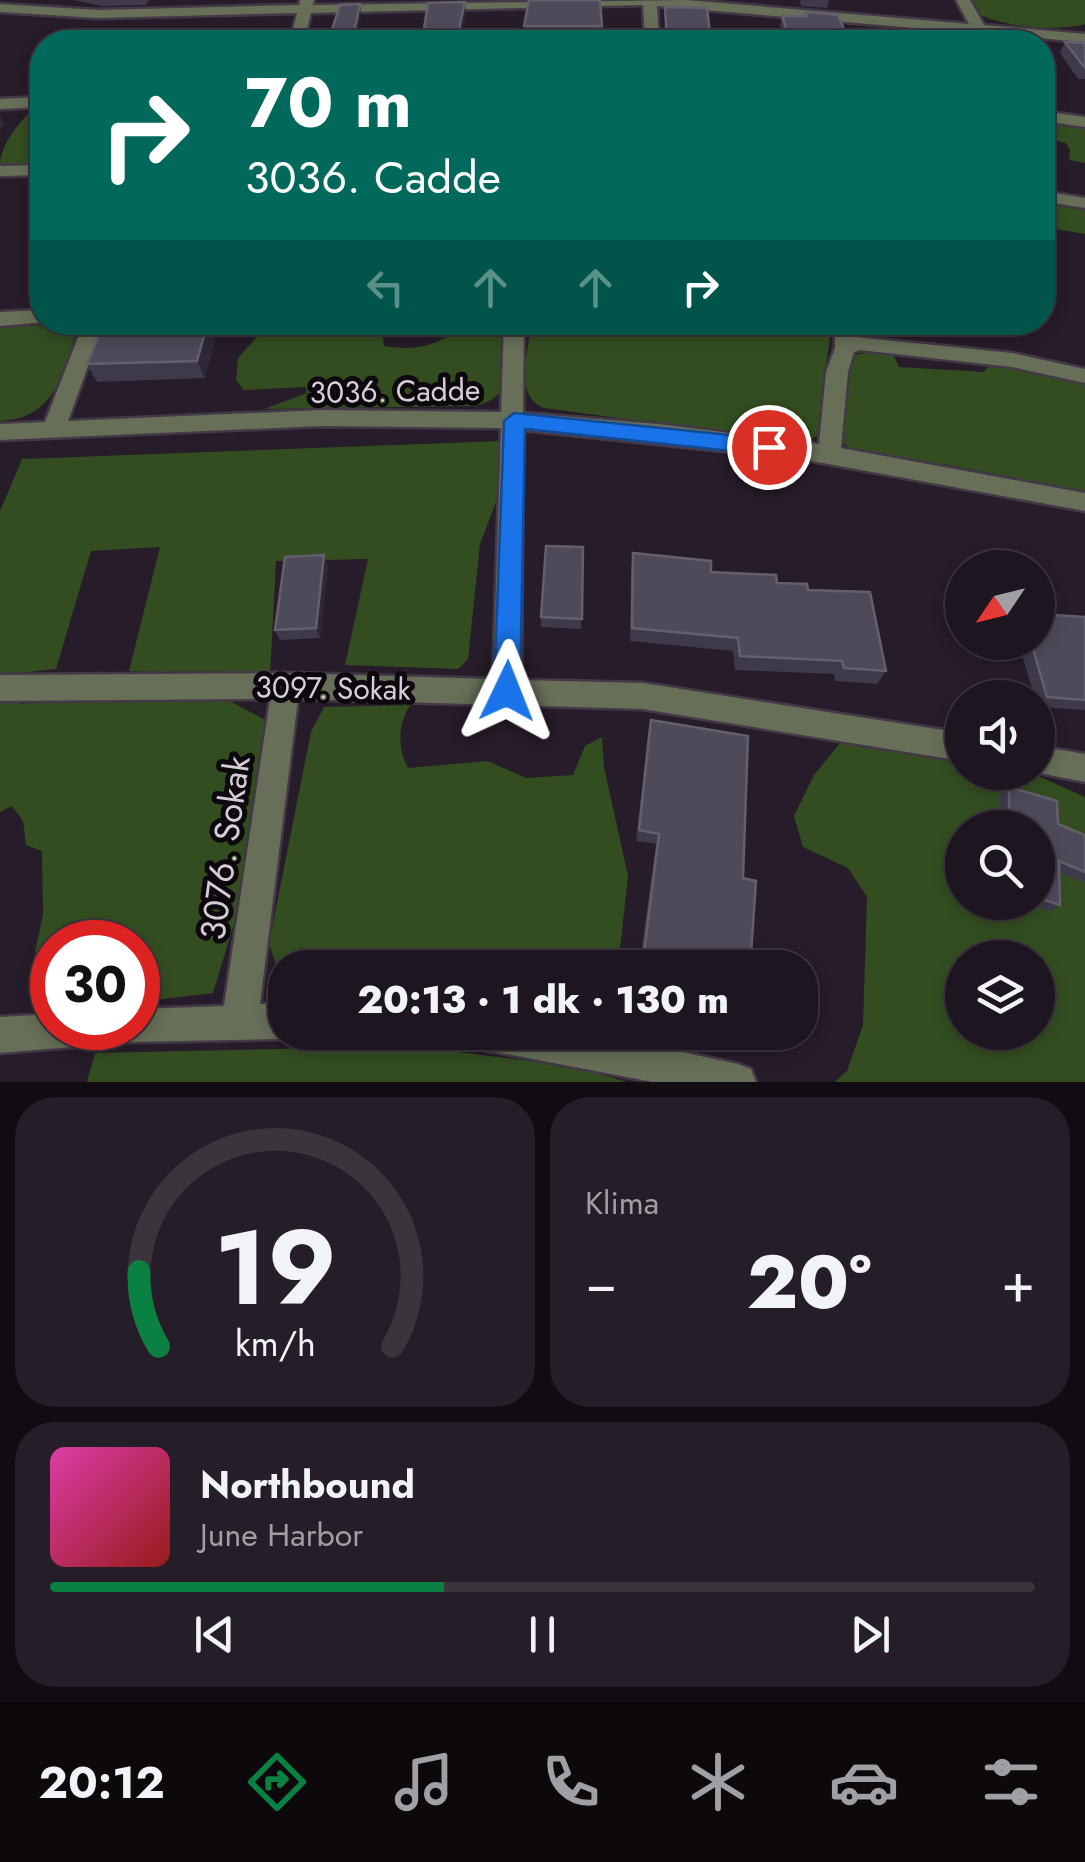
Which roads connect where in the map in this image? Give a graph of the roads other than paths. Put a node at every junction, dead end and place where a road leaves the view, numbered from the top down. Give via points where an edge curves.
1 (964, 0) edge
2 (650, 1) edge
3 (307, 4) edge
4 (0, 8) edge
5 (977, 28) junction
6 (300, 30) edge
7 (651, 30) edge
8 (999, 30) edge
9 (1055, 35) edge
10 (1085, 38) edge
11 (30, 103) edge
12 (0, 104) edge
13 (1055, 118) edge
14 (1085, 122) edge
15 (30, 170) edge
16 (0, 171) edge
17 (1055, 198) edge
18 (1085, 203) edge
19 (30, 318) edge
20 (0, 319) edge
21 (89, 335) edge
22 (514, 335) edge
23 (844, 335) edge
24 (844, 348) junction
25 (1085, 376) edge
26 (514, 421) junction
27 (54, 430) junction
28 (0, 432) edge
29 (830, 456) junction
30 (1085, 502) edge
31 (286, 686) junction
32 (0, 688) edge
33 (507, 691) junction
34 (945, 744) edge
35 (1055, 763) edge
36 (1085, 768) edge
37 (240, 1020) junction
38 (268, 1020) edge
39 (160, 1025) edge
40 (30, 1033) edge
41 (0, 1035) edge
42 (587, 1050) edge
43 (738, 1082) edge

1 - 5 street
2 - 3 street
2 - 5 street
2 - 7 street
3 - 4 street via 98,14
3 - 6 street
5 - 8 street
9 - 10 street
11 - 12 street
13 - 14 street
15 - 16 street
17 - 18 street
19 - 20 street
21 - 27 street
22 - 26 street
23 - 24 street
24 - 25 street via 875,343
24 - 29 street
26 - 27 street, 3036. Cadde
26 - 29 street, 3036. Cadde
26 - 33 street
27 - 28 street, 3036. Cadde
29 - 30 street, 3036. Cadde
31 - 32 street, 3097. Sokak
31 - 33 street, 3097. Sokak
31 - 37 street, 3076. Sokak
33 - 34 street, 3097. Sokak via 643,696
35 - 36 street
37 - 38 street
37 - 39 street
40 - 41 street
42 - 43 street

